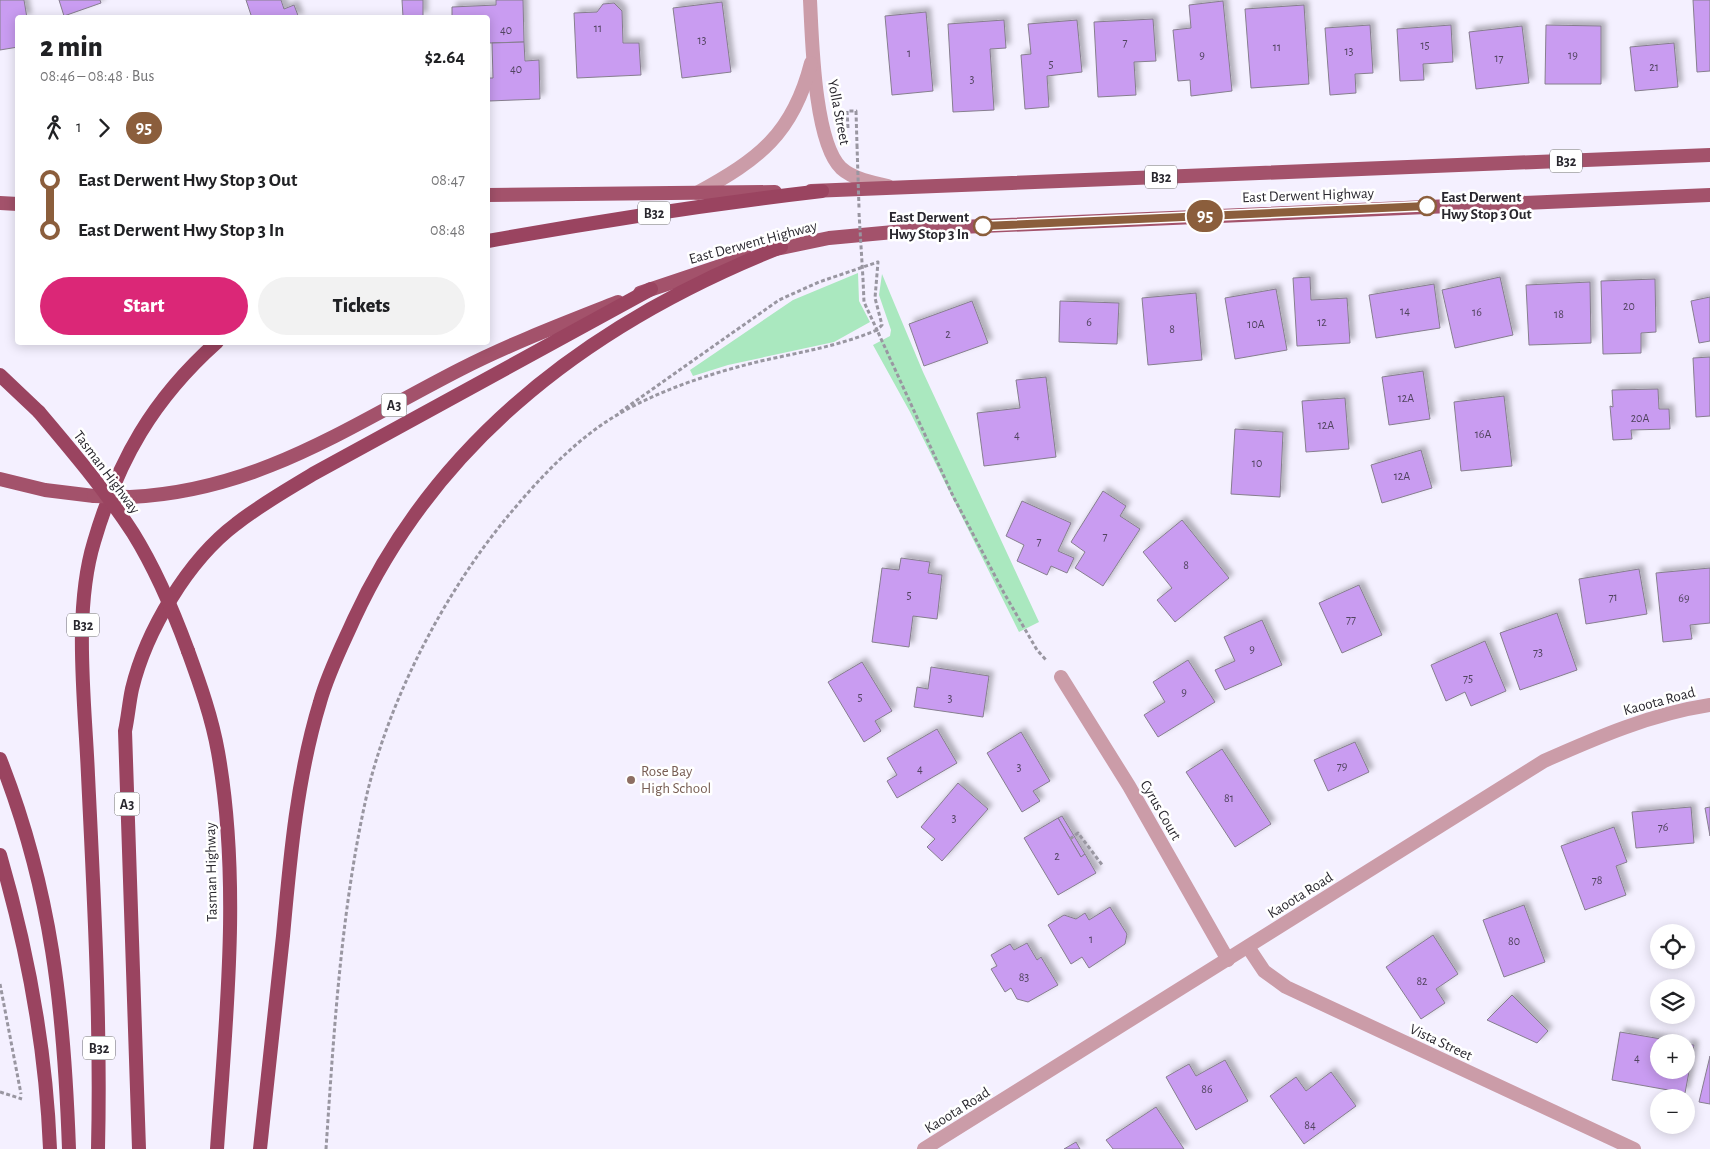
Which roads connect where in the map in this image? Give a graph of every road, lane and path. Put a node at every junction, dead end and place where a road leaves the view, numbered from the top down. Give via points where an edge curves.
1 (810, 0) edge
2 (812, 57) junction
3 (848, 133) dead end
4 (1710, 155) edge
5 (900, 188) junction
6 (822, 191) junction
7 (697, 193) junction
8 (490, 195) edge
9 (1710, 195) edge
10 (0, 203) edge
11 (15, 204) edge
12 (859, 208) dead end
13 (860, 213) dead end
14 (490, 241) edge
15 (781, 247) junction
16 (651, 289) junction
17 (877, 330) junction
18 (214, 345) edge
19 (0, 375) edge
20 (612, 418) junction
21 (0, 479) edge
22 (1061, 677) joint
23 (1710, 705) edge
24 (0, 760) edge
25 (1070, 838) dead end
26 (0, 855) edge
27 (1102, 866) dead end
28 (1248, 947) junction
29 (1228, 960) junction
30 (0, 984) edge
31 (0, 1092) edge
32 (22, 1099) junction
33 (23, 1108) dead end
34 (50, 1149) edge
35 (69, 1149) edge
36 (98, 1149) edge
37 (139, 1149) edge
38 (217, 1149) edge
39 (260, 1149) edge
40 (326, 1149) edge
41 (924, 1149) edge
42 (1634, 1149) edge

1 - 2 street, Yolla Street
2 - 5 street, Yolla Street via 824,135 834,160 856,177
2 - 7 street, Yolla Street via 805,85 782,130 748,163
3 - 12 path, bridge via 847,111 856,111
4 - 5 main road, East Derwent Highway / B32
5 - 6 main road, East Derwent Highway / B32
6 - 7 main road, East Derwent Highway / B32
6 - 14 highway, B32 via 739,200
7 - 8 main road, East Derwent Highway / B32
9 - 15 main road, East Derwent Highway via 937,228 829,238
10 - 11 main road
13 - 17 path, bridge via 864,299
15 - 16 main road, East Derwent Highway
15 - 39 highway via 728,268 660,303 528,392 466,450 395,541 334,663 320,702 307,756 286,898
16 - 21 main road, East Derwent Highway / A3, bridge via 508,346 417,391 337,437 258,471 187,491 130,497 45,490
16 - 37 highway, A3 via 313,474 262,506 234,525 213,545 172,595 148,643 132,688 126,731
17 - 20 path via 848,342 707,375
17 - 20 path via 882,325 875,298 878,262 819,282 780,300
17 - 22 path via 953,496 1004,593 1036,650
18 - 36 highway, B32 via 190,366 142,427 123,464 94,543 86,586 84,676 98,1012
19 - 38 highway, Tasman Highway, bridge via 39,412 101,488 133,534 159,580 206,704 218,751 228,844 230,907
20 - 40 path via 556,464 489,538 449,598 393,712 368,791 352,866
22 - 29 street, Cyrus Court via 1129,786
23 - 28 street, Kaoota Road via 1678,710 1614,730 1544,761
24 - 35 highway via 28,836 54,956 61,1008
25 - 27 path via 1078,834
26 - 34 highway via 35,1004
28 - 29 street, Kaoota Road
28 - 42 street, Vista Street via 1264,971 1286,987
29 - 41 street, Kaoota Road
30 - 32 path
31 - 32 path
32 - 33 path

